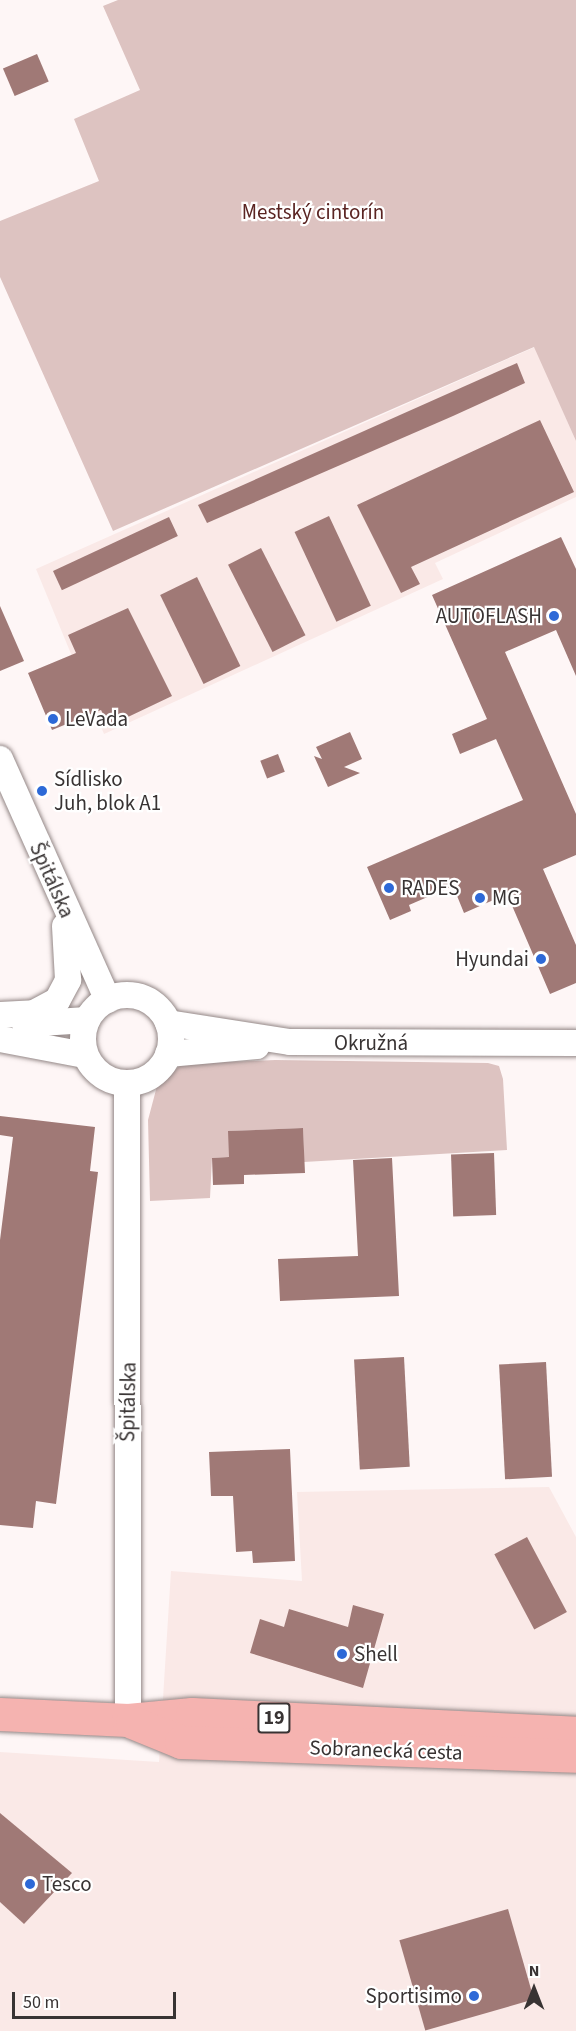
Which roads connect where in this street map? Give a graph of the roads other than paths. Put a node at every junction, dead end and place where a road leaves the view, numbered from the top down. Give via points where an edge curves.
1 (0, 759) edge
2 (60, 899) junction
3 (108, 1000) junction
4 (0, 1015) edge
5 (87, 1020) junction
6 (168, 1023) junction
7 (0, 1024) edge
8 (0, 1039) edge
9 (290, 1042) junction
10 (576, 1043) edge
11 (168, 1054) junction
12 (85, 1055) junction
13 (127, 1083) junction
14 (0, 1714) edge
15 (128, 1720) junction
16 (576, 1733) edge
17 (576, 1756) edge

1 - 2 street, Špitálska
2 - 3 street, Špitálska
2 - 4 street via 69,953 65,990 48,1008
3 - 5 street
3 - 6 street via 120,996 145,999
5 - 7 street
5 - 12 street
6 - 9 street, Okružná
6 - 11 street
8 - 12 street
9 - 10 street, Okružná
9 - 11 street
11 - 13 street via 152,1075
12 - 13 street via 101,1075
13 - 15 street, Špitálska
14 - 15 main road, Sobranecká cesta / 19
15 - 16 main road, Sobranecká cesta / 19 via 192,1714
15 - 17 main road, Sobranecká cesta / 19 via 181,1742

